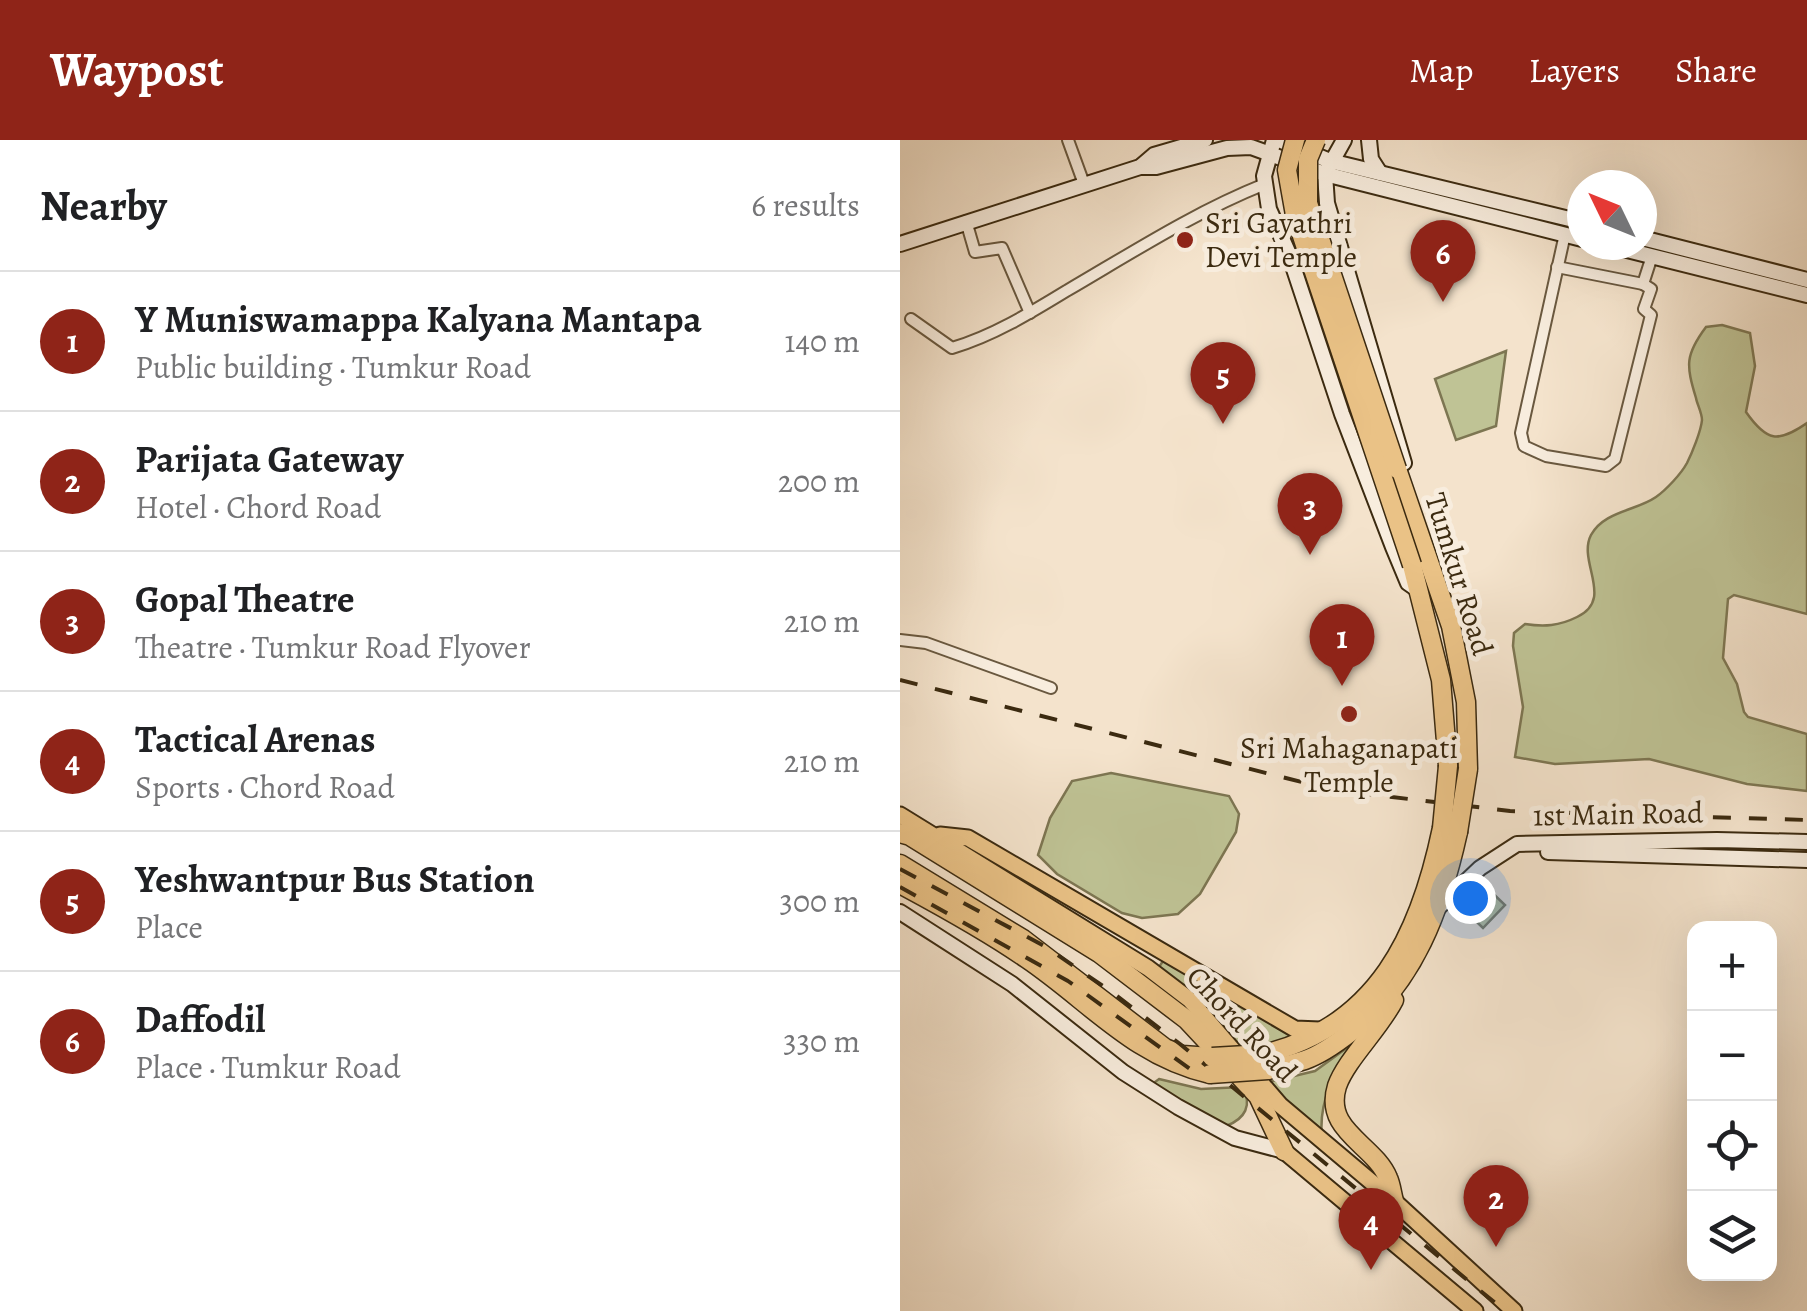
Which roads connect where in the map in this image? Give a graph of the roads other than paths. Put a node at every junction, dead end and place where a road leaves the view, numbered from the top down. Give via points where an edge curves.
1 (1068, 140) edge
2 (1205, 140) edge
3 (1296, 140) edge
4 (1316, 140) edge
5 (1344, 140) edge
6 (1369, 140) edge
7 (1274, 144) edge
8 (1140, 166) junction
9 (1328, 167) junction
10 (1380, 173) junction
11 (1084, 184) junction
12 (1264, 184) junction
13 (1529, 217) junction
14 (966, 220) junction
15 (1567, 221) edge
16 (1564, 234) junction
17 (1567, 235) edge
18 (1657, 242) edge
19 (900, 244) edge
20 (1657, 257) edge
21 (1651, 260) edge
22 (1558, 266) junction
23 (1807, 280) edge
24 (1643, 284) junction
25 (1807, 295) edge
26 (1030, 313) junction
27 (911, 319) dead end
28 (1403, 489) junction
29 (1418, 590) junction
30 (900, 640) edge
31 (1052, 688) dead end
32 (900, 816) edge
33 (1450, 830) junction
34 (900, 834) edge
35 (932, 834) junction
36 (1807, 842) edge
37 (1500, 853) junction
38 (1807, 860) edge
39 (900, 864) edge
40 (900, 884) edge
41 (1438, 908) junction
42 (900, 912) edge
43 (1404, 976) junction
44 (1331, 1028) junction
45 (1266, 1062) junction
46 (1211, 1065) junction
47 (1284, 1150) junction
48 (1394, 1201) junction
49 (1475, 1311) edge
50 (1514, 1311) edge

1 - 11 street
2 - 8 main road via 1154,155
3 - 29 highway, Tumkur Road, bridge via 1287,170 1294,215
4 - 28 highway, bridge via 1308,158 1308,203
5 - 9 main road
6 - 10 main road
7 - 8 main road
7 - 9 main road
7 - 12 main road
8 - 11 main road
9 - 10 main road
9 - 13 main road
9 - 28 main road, Tumkur Road via 1327,203 1408,475
10 - 13 main road
11 - 14 main road
12 - 26 street via 1185,221
12 - 29 main road via 1342,414 1408,583
13 - 15 main road
13 - 16 main road
14 - 19 main road
14 - 26 street via 976,252 1002,248
16 - 17 main road
16 - 22 street
18 - 23 main road
20 - 25 main road
21 - 24 street
22 - 24 street
22 - 24 street via 1521,432 1524,446 1546,456 1606,466 1615,458 1651,314 1644,309 1651,289
26 - 27 street via 952,348
28 - 33 highway, Tumkur Road, bridge via 1451,626 1466,702 1468,769
29 - 33 highway, Tumkur Road, bridge via 1441,680
30 - 31 street
32 - 35 main road, Chord Road
33 - 41 highway, Tumkur Road
33 - 44 highway, Tumkur Road via 1408,938 1361,1002
34 - 47 highway via 1099,953 1164,1000 1258,1096
35 - 44 main road via 968,838 1295,1029
35 - 48 main road, Chord Road via 1190,1000 1280,1105
36 - 37 main road, 1st Main Road via 1541,843
37 - 38 main road, 1st Main Road
37 - 41 main road
39 - 46 highway, Tumkur Road via 1023,939 1165,1048
40 - 46 highway, Tumkur Road via 1026,958 1149,1052 1178,1067
41 - 43 highway, Tumkur Road
42 - 47 main road via 1012,984 1178,1108 1235,1138
43 - 45 highway, Tumkur Road via 1334,1045 1307,1060
43 - 48 highway via 1382,1022 1342,1078 1336,1100 1338,1120 1388,1176
44 - 45 highway, Tumkur Road
45 - 46 highway, Tumkur Road, bridge
47 - 49 main road
48 - 50 main road, Chord Road

